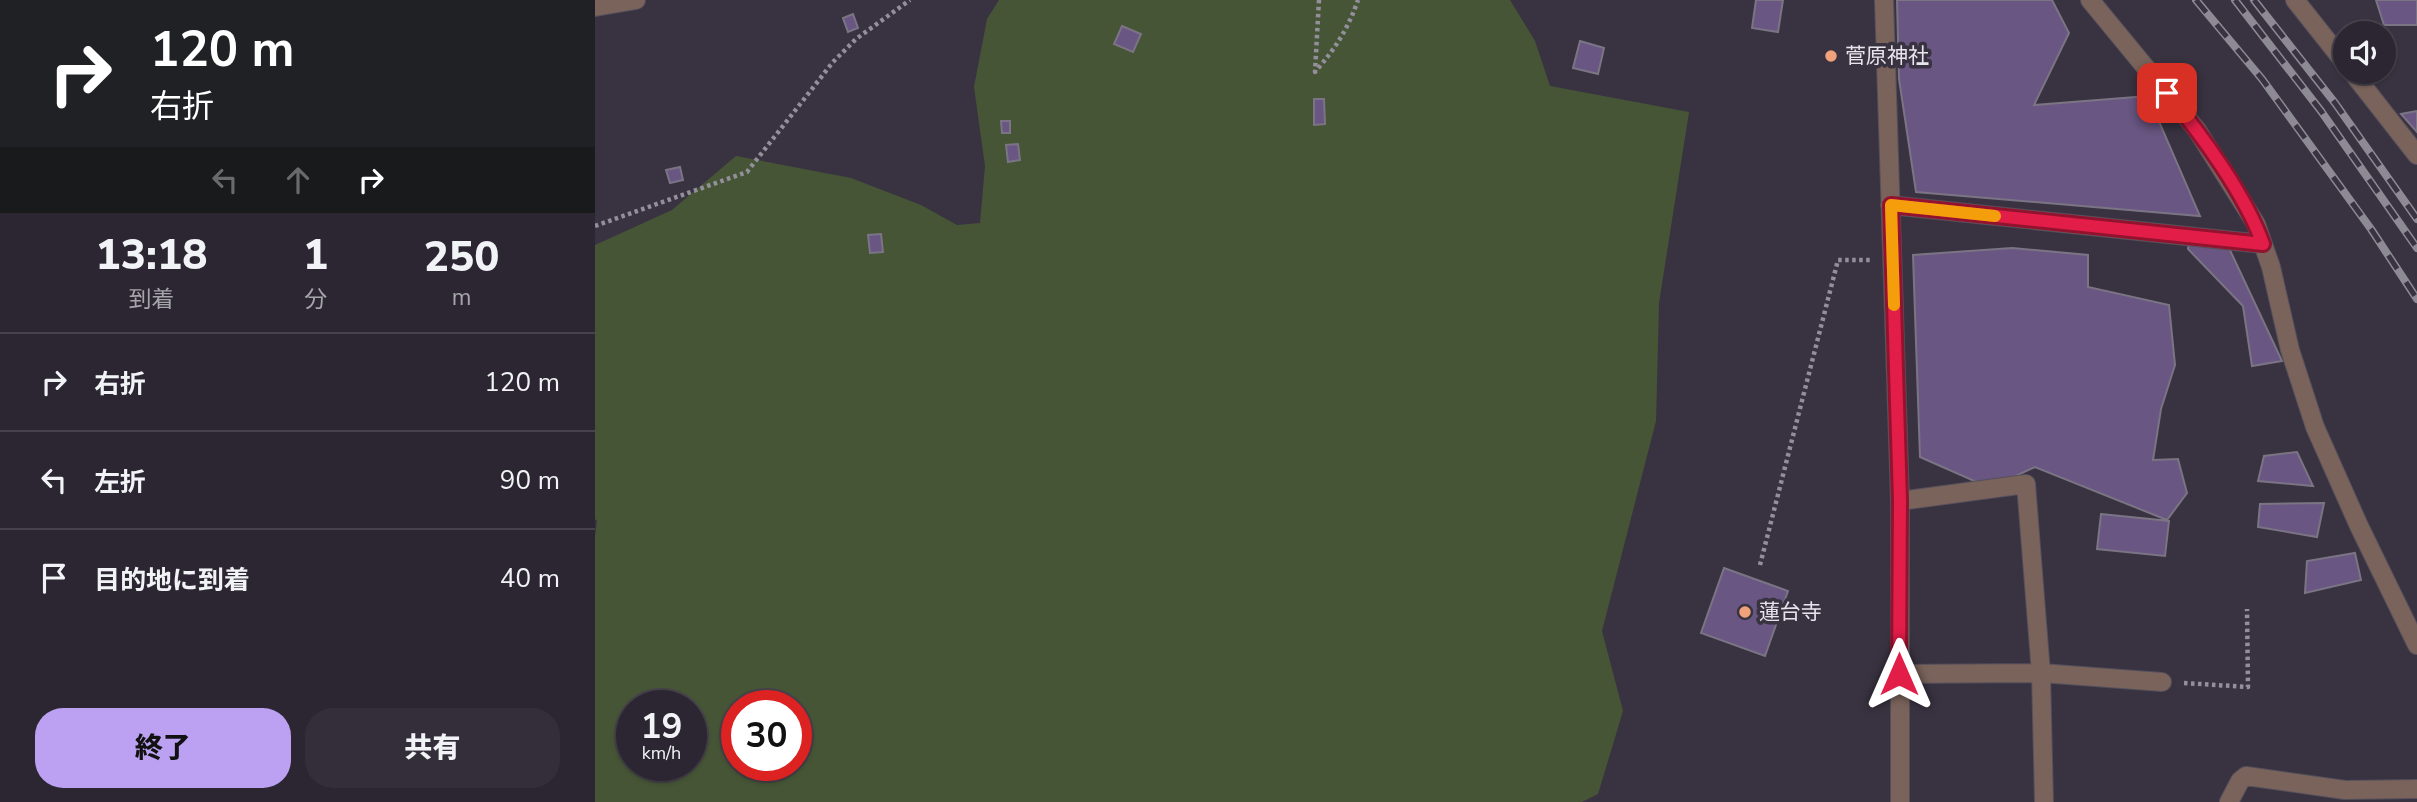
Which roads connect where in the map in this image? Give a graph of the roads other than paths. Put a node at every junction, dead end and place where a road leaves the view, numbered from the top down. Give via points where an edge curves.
1 (636, 0) edge
2 (1884, 0) edge
3 (2090, 0) edge
4 (2295, 0) edge
5 (595, 7) edge
6 (2333, 48) edge
7 (2361, 84) edge
8 (2417, 155) edge
9 (1891, 205) junction
10 (2263, 244) junction
11 (1900, 501) junction
12 (2417, 645) edge
13 (2041, 673) junction
14 (1899, 674) junction
15 (2162, 682) road end
16 (2417, 789) edge
17 (1901, 802) edge
18 (2044, 802) edge
19 (2229, 802) edge

1 - 5 street
2 - 9 street
3 - 10 street via 2197,130 2256,224
4 - 6 street
7 - 8 street
9 - 10 street
9 - 11 street
10 - 12 street via 2315,427
11 - 13 street via 2026,484
11 - 14 street
13 - 14 street
13 - 15 street
13 - 18 street
14 - 17 street
16 - 19 street via 2345,790 2246,776

